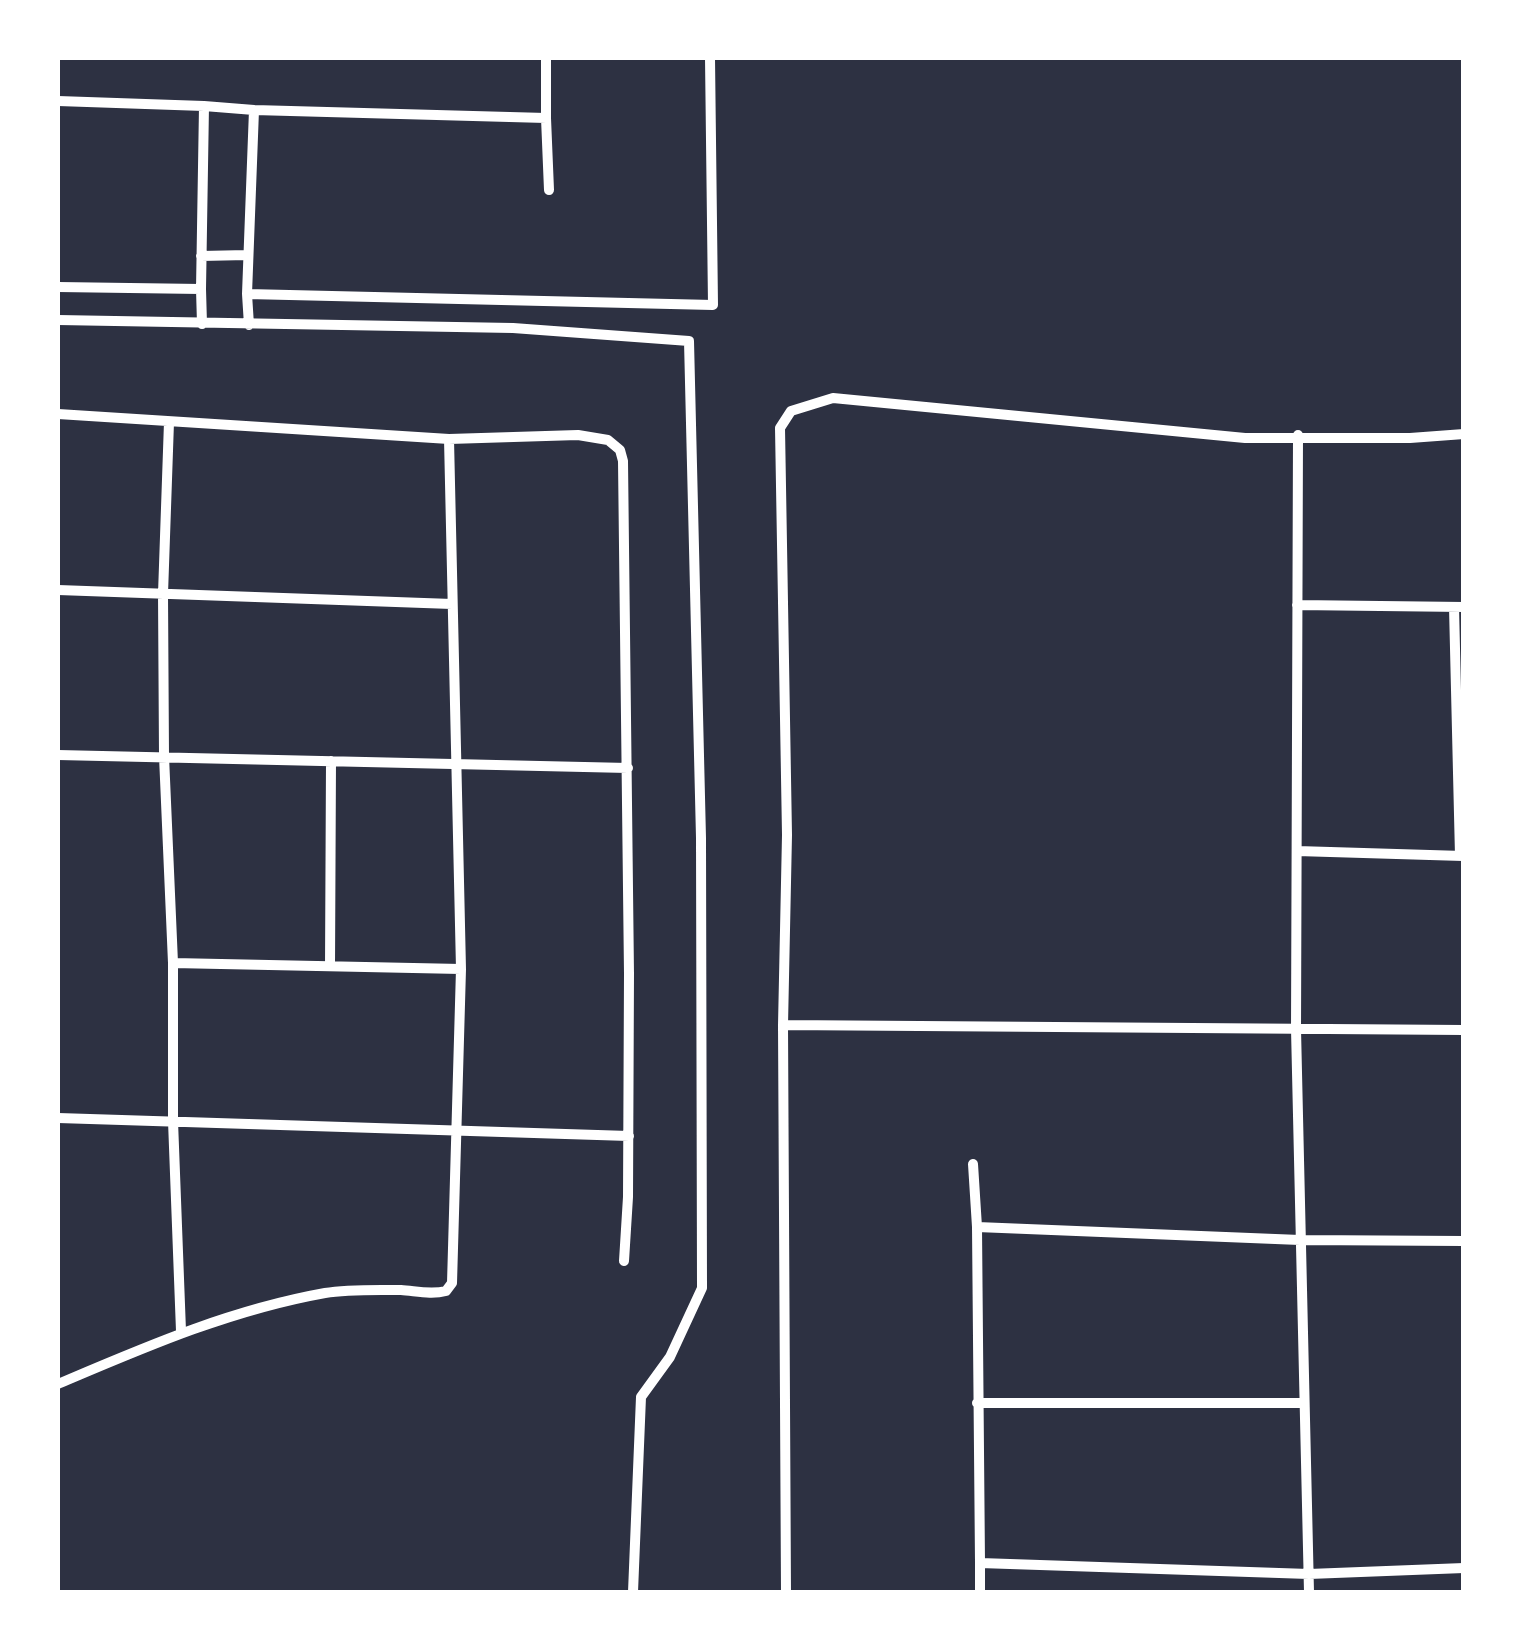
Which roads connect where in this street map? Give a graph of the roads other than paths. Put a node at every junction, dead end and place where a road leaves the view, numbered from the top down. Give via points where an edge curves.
1 (546, 58) edge
2 (710, 58) edge
3 (58, 101) edge
4 (204, 106) junction
5 (254, 110) junction
6 (546, 118) junction
7 (549, 190) dead end
8 (247, 255) junction
9 (201, 256) junction
10 (58, 287) edge
11 (200, 289) junction
12 (247, 294) junction
13 (58, 320) edge
14 (202, 324) junction
15 (249, 325) junction
16 (58, 414) edge
17 (169, 422) junction
18 (1464, 434) edge
19 (1298, 435) junction
20 (450, 438) junction
21 (58, 590) edge
22 (163, 594) junction
23 (452, 604) junction
24 (1297, 605) junction
25 (1459, 607) edge
26 (58, 755) edge
27 (164, 756) junction
28 (331, 761) junction
29 (457, 764) junction
30 (628, 768) junction
31 (1296, 851) junction
32 (1462, 856) edge
33 (172, 963) junction
34 (330, 966) junction
35 (461, 969) junction
36 (782, 1026) junction
37 (1296, 1029) junction
38 (1464, 1030) edge
39 (58, 1118) edge
40 (173, 1120) junction
41 (455, 1132) junction
42 (629, 1136) junction
43 (973, 1164) dead end
44 (977, 1227) junction
45 (1300, 1240) junction
46 (1464, 1241) edge
47 (624, 1260) dead end
48 (180, 1332) junction
49 (58, 1384) edge
50 (977, 1402) junction
51 (1304, 1404) junction
52 (980, 1563) junction
53 (1464, 1568) edge
54 (1309, 1574) junction
55 (632, 1592) edge
56 (786, 1592) edge
57 (980, 1592) edge
58 (1309, 1592) edge

1 - 6 street
2 - 12 street via 712,305
3 - 4 street
4 - 5 street
4 - 9 street
5 - 6 street
5 - 8 street
6 - 7 street
8 - 9 street
8 - 12 street
9 - 11 street
10 - 11 street
11 - 14 street
12 - 15 street
13 - 14 street
14 - 15 street
15 - 55 street via 512,328 689,341 701,838 702,1288 670,1357 641,1396
16 - 17 street
17 - 20 street
17 - 22 street
18 - 19 street
19 - 24 street
19 - 36 street via 1157,432 833,398 791,410 780,428
20 - 23 street
20 - 30 street via 578,435 608,440 620,450
21 - 22 street
22 - 23 street
22 - 27 street
23 - 29 street
24 - 25 street
24 - 31 street
25 - 32 street
26 - 27 street
27 - 28 street
27 - 33 street
28 - 29 street
28 - 34 street
29 - 30 street
29 - 35 street
30 - 42 street
31 - 32 street
31 - 37 street
33 - 34 street
33 - 40 street
34 - 35 street
35 - 41 street
36 - 37 street
36 - 56 street
37 - 38 street
37 - 45 street
39 - 40 street
40 - 41 street
40 - 48 street
41 - 42 street
41 - 48 street via 452,1283 446,1291 330,1292
42 - 47 street
43 - 44 street
44 - 45 street
44 - 50 street
45 - 46 street
45 - 51 street
48 - 49 street
50 - 51 street
50 - 52 street
51 - 54 street
52 - 54 street
52 - 57 street
53 - 54 street
54 - 58 street

